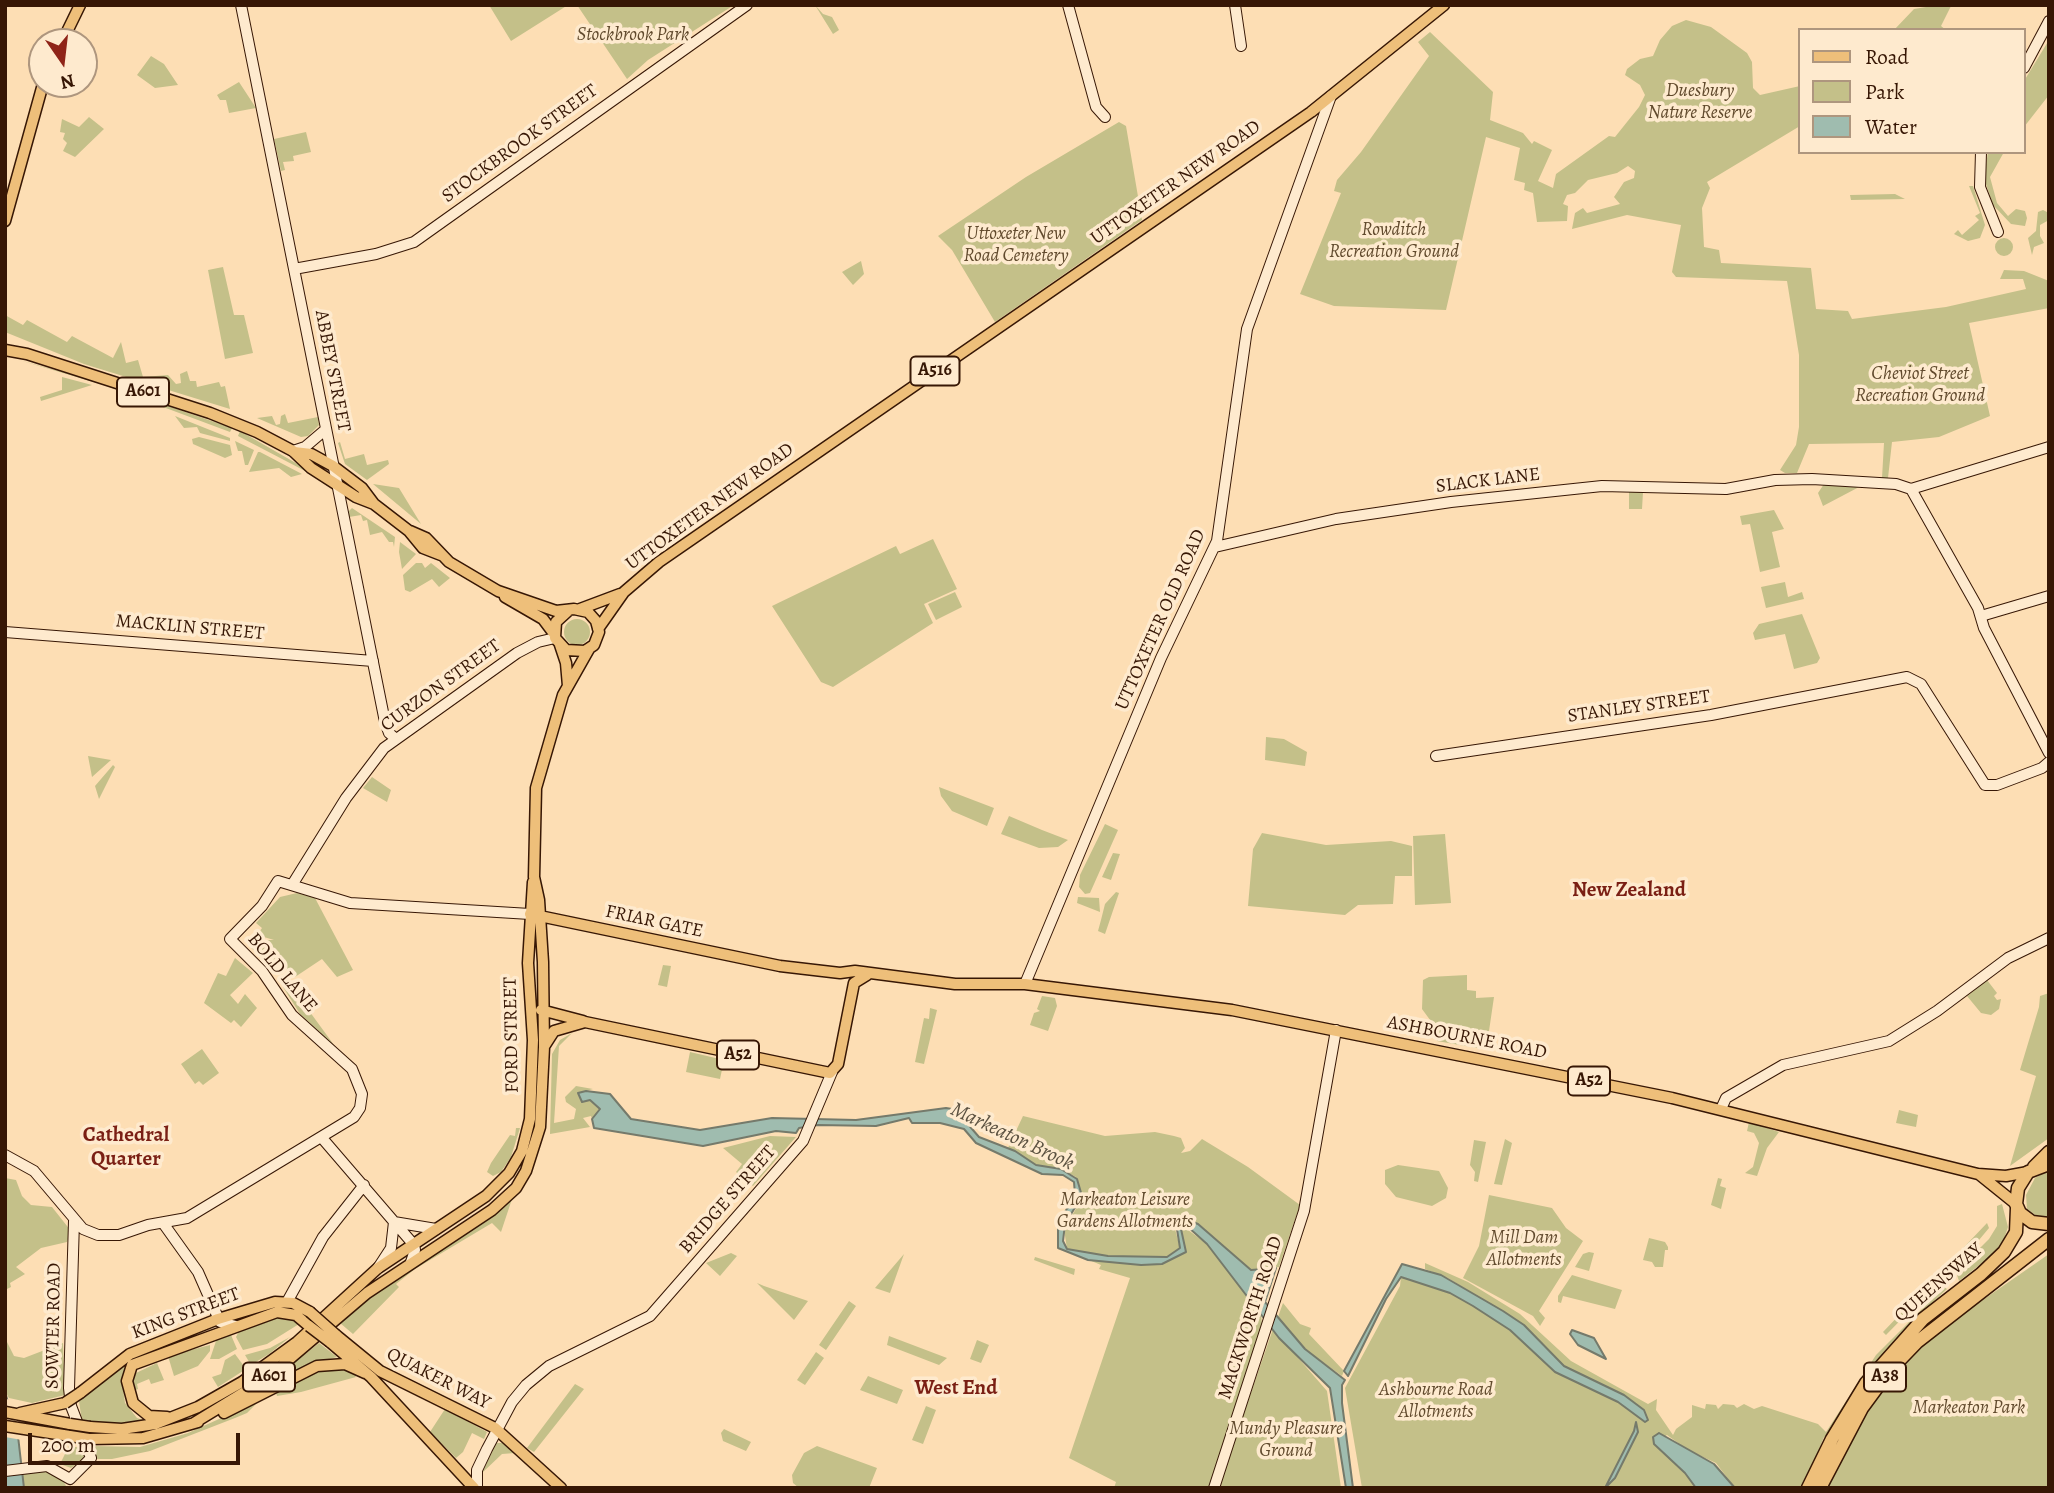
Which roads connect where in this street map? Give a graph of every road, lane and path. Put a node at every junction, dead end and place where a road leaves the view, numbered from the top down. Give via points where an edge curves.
1 (80, 5) edge
2 (240, 5) edge
3 (747, 5) edge
4 (1068, 5) edge
5 (1235, 5) edge
6 (1440, 8) edge
7 (2049, 21) edge
8 (69, 28) edge
9 (1241, 46) dead end
10 (2026, 64) edge
11 (1331, 96) junction
12 (38, 98) edge
13 (1105, 117) dead end
14 (1981, 154) edge
15 (5, 220) edge
16 (1997, 232) dead end
17 (294, 269) junction
18 (5, 342) edge
19 (5, 351) edge
20 (27, 354) junction
21 (326, 430) junction
22 (2049, 447) edge
23 (293, 451) junction
24 (333, 466) junction
25 (336, 483) junction
26 (1911, 489) junction
27 (374, 504) junction
28 (1215, 547) junction
29 (498, 591) junction
30 (624, 592) junction
31 (2049, 596) edge
32 (580, 609) junction
33 (568, 611) junction
34 (1981, 616) junction
35 (598, 629) junction
36 (5, 632) edge
37 (557, 639) junction
38 (589, 649) junction
39 (373, 661) junction
40 (568, 687) junction
41 (396, 739) junction
42 (2049, 753) edge
43 (1436, 756) dead end
44 (2049, 762) edge
45 (292, 886) junction
46 (535, 915) junction
47 (2049, 938) edge
48 (230, 939) joint
49 (840, 973) junction
50 (867, 975) junction
51 (854, 983) junction
52 (1025, 984) junction
53 (531, 1003) junction
54 (545, 1011) junction
55 (585, 1022) junction
56 (1336, 1030) junction
57 (544, 1047) junction
58 (832, 1072) junction
59 (1721, 1109) junction
60 (322, 1138) junction
61 (2049, 1152) edge
62 (5, 1155) edge
63 (2049, 1164) edge
64 (2030, 1171) junction
65 (1978, 1174) junction
66 (364, 1185) junction
67 (512, 1192) junction
68 (2016, 1206) junction
69 (187, 1218) junction
70 (75, 1221) junction
71 (394, 1222) junction
72 (163, 1223) junction
73 (2049, 1224) edge
74 (436, 1229) junction
75 (105, 1236) junction
76 (2049, 1240) edge
77 (178, 1244) junction
78 (414, 1245) junction
79 (74, 1248) junction
80 (411, 1262) junction
81 (378, 1268) junction
82 (288, 1302) junction
83 (306, 1316) junction
84 (218, 1319) junction
85 (236, 1326) junction
86 (333, 1338) junction
87 (365, 1373) junction
88 (516, 1401) junction
89 (187, 1412) junction
90 (11, 1413) edge
91 (194, 1423) junction
92 (5, 1426) edge
93 (70, 1430) junction
94 (493, 1431) junction
95 (90, 1433) junction
96 (508, 1438) junction
97 (5, 1471) edge
98 (475, 1488) edge
99 (561, 1488) edge
100 (1214, 1488) edge
101 (1808, 1488) edge
102 (1820, 1488) edge

1 - 8 main road
2 - 17 street, ABBEY STREET
3 - 17 street, STOCKBROOK STREET via 414,242
4 - 13 street via 1096,107
5 - 9 street
6 - 11 main road, UTTOXETER NEW ROAD / A516
7 - 10 street
11 - 28 street, UTTOXETER OLD ROAD via 1249,321
11 - 30 main road, UTTOXETER NEW ROAD / A516 via 731,510
12 - 15 main road
14 - 16 street via 1980,187
17 - 21 street, ABBEY STREET
18 - 20 main road, A601
19 - 20 main road, A601
20 - 23 main road, A601 via 210,413
21 - 23 street
21 - 24 street, ABBEY STREET
22 - 26 street
23 - 24 main road, A601 via 311,454
23 - 25 main road, A601
24 - 25 street, ABBEY STREET
24 - 27 main road, A601 via 362,488
25 - 27 main road, A601
25 - 39 street, ABBEY STREET
26 - 28 street, SLACK LANE via 1812,479 1718,489 1619,485 1451,502 1317,523
26 - 34 street
27 - 29 main road, A601 via 423,548
28 - 52 street, UTTOXETER OLD ROAD via 1161,658
29 - 33 main road, A601 via 547,609
29 - 37 main road, A601 via 543,619
30 - 32 main road, UTTOXETER NEW ROAD / A516
30 - 35 main road, UTTOXETER NEW ROAD / A516
31 - 34 street
32 - 33 main road, A601
32 - 35 main road via 594,618
33 - 37 main road via 556,622
34 - 42 street
35 - 38 main road, A601
36 - 39 street, MACKLIN STREET
37 - 38 main road via 573,653
37 - 40 main road
37 - 41 street, CURZON STREET via 517,653
38 - 40 main road, A601
39 - 41 street, ABBEY STREET via 387,729
40 - 46 main road, A601 via 536,788
41 - 45 street, CURZON STREET via 346,798
43 - 44 street, STANLEY STREET via 1711,715 1901,677 1914,679 1988,786
45 - 46 street, FRIAR GATE via 350,903
45 - 48 street, FRIAR GATE via 278,881 262,906
46 - 49 main road, FRIAR GATE / A52 via 767,964
46 - 53 main road, FORD STREET / A601
46 - 54 main road, FORD STREET / A601
47 - 59 street via 2016,953 1889,1041 1783,1065 1726,1098
48 - 60 street, BOLD LANE via 262,971 283,1004 346,1061 358,1078 362,1094 356,1115
49 - 50 main road, FRIAR GATE / A52
49 - 51 main road, A52
50 - 51 main road
50 - 52 main road, FRIAR GATE / A52 via 955,984
51 - 58 main road, BRIDGE STREET via 838,1064
52 - 56 main road, ASHBOURNE ROAD / A52 via 1232,1010
53 - 54 main road
53 - 74 main road, FORD STREET / A601 via 530,1119 522,1151 499,1185
54 - 55 main road
54 - 57 main road, FORD STREET / A601
55 - 57 main road via 554,1031
55 - 58 main road, A52
56 - 59 main road, ASHBOURNE ROAD / A52
56 - 100 street, MACKWORTH ROAD via 1307,1199
57 - 67 main road, FORD STREET / A601 via 540,1126 533,1156
58 - 88 street, BRIDGE STREET via 799,1147 646,1320 541,1371
59 - 65 main road, ASHBOURNE ROAD / A52
60 - 66 street
60 - 69 street
61 - 64 highway
62 - 70 street via 34,1171
63 - 64 highway
64 - 65 main road, ASHBOURNE ROAD / A52 via 2006,1176
64 - 68 highway, QUEENSWAY via 2018,1188
65 - 68 main road, ASHBOURNE ROAD / A52
66 - 71 street
66 - 82 street via 323,1237
67 - 78 main road via 427,1243
67 - 80 main road, A601 via 483,1217
68 - 73 highway via 2032,1222
68 - 101 highway, QUEENSWAY / A38 via 2016,1232 2004,1252 1923,1319 1866,1383
69 - 72 street
69 - 77 street via 178,1230
70 - 75 street via 89,1232
70 - 79 street, SOWTER ROAD
71 - 74 street
71 - 78 street
71 - 81 street via 391,1248
72 - 75 street
72 - 77 street
74 - 78 main road, A601
75 - 79 street via 87,1239
76 - 102 highway, QUEENSWAY / A38 via 1917,1342 1890,1370 1862,1408
77 - 84 street via 198,1272
78 - 80 street
78 - 81 main road, A601
79 - 97 street, SOWTER ROAD via 69,1388 71,1406 91,1453 89,1464 70,1479 55,1468
80 - 91 main road, A601 via 367,1293 272,1375
81 - 89 main road, A601 via 282,1354
82 - 83 main road
82 - 84 main road, KING STREET
83 - 85 main road via 277,1312
83 - 86 main road, bridge
84 - 85 street
84 - 90 main road, KING STREET, bridge via 130,1354 65,1403
85 - 89 main road via 136,1363 128,1371 130,1398 141,1412 158,1417
86 - 87 main road
86 - 94 main road, QUAKER WAY via 380,1371
87 - 91 main road via 345,1364 317,1366 225,1413
87 - 98 main road
88 - 94 street
88 - 96 street via 505,1425
89 - 95 main road, A601 via 148,1426
90 - 93 main road, A601
91 - 95 main road, A601 via 143,1438
92 - 93 main road, A601
93 - 95 main road, A601, bridge
94 - 96 main road, QUAKER WAY
94 - 98 street via 477,1470
96 - 99 main road, QUAKER WAY

